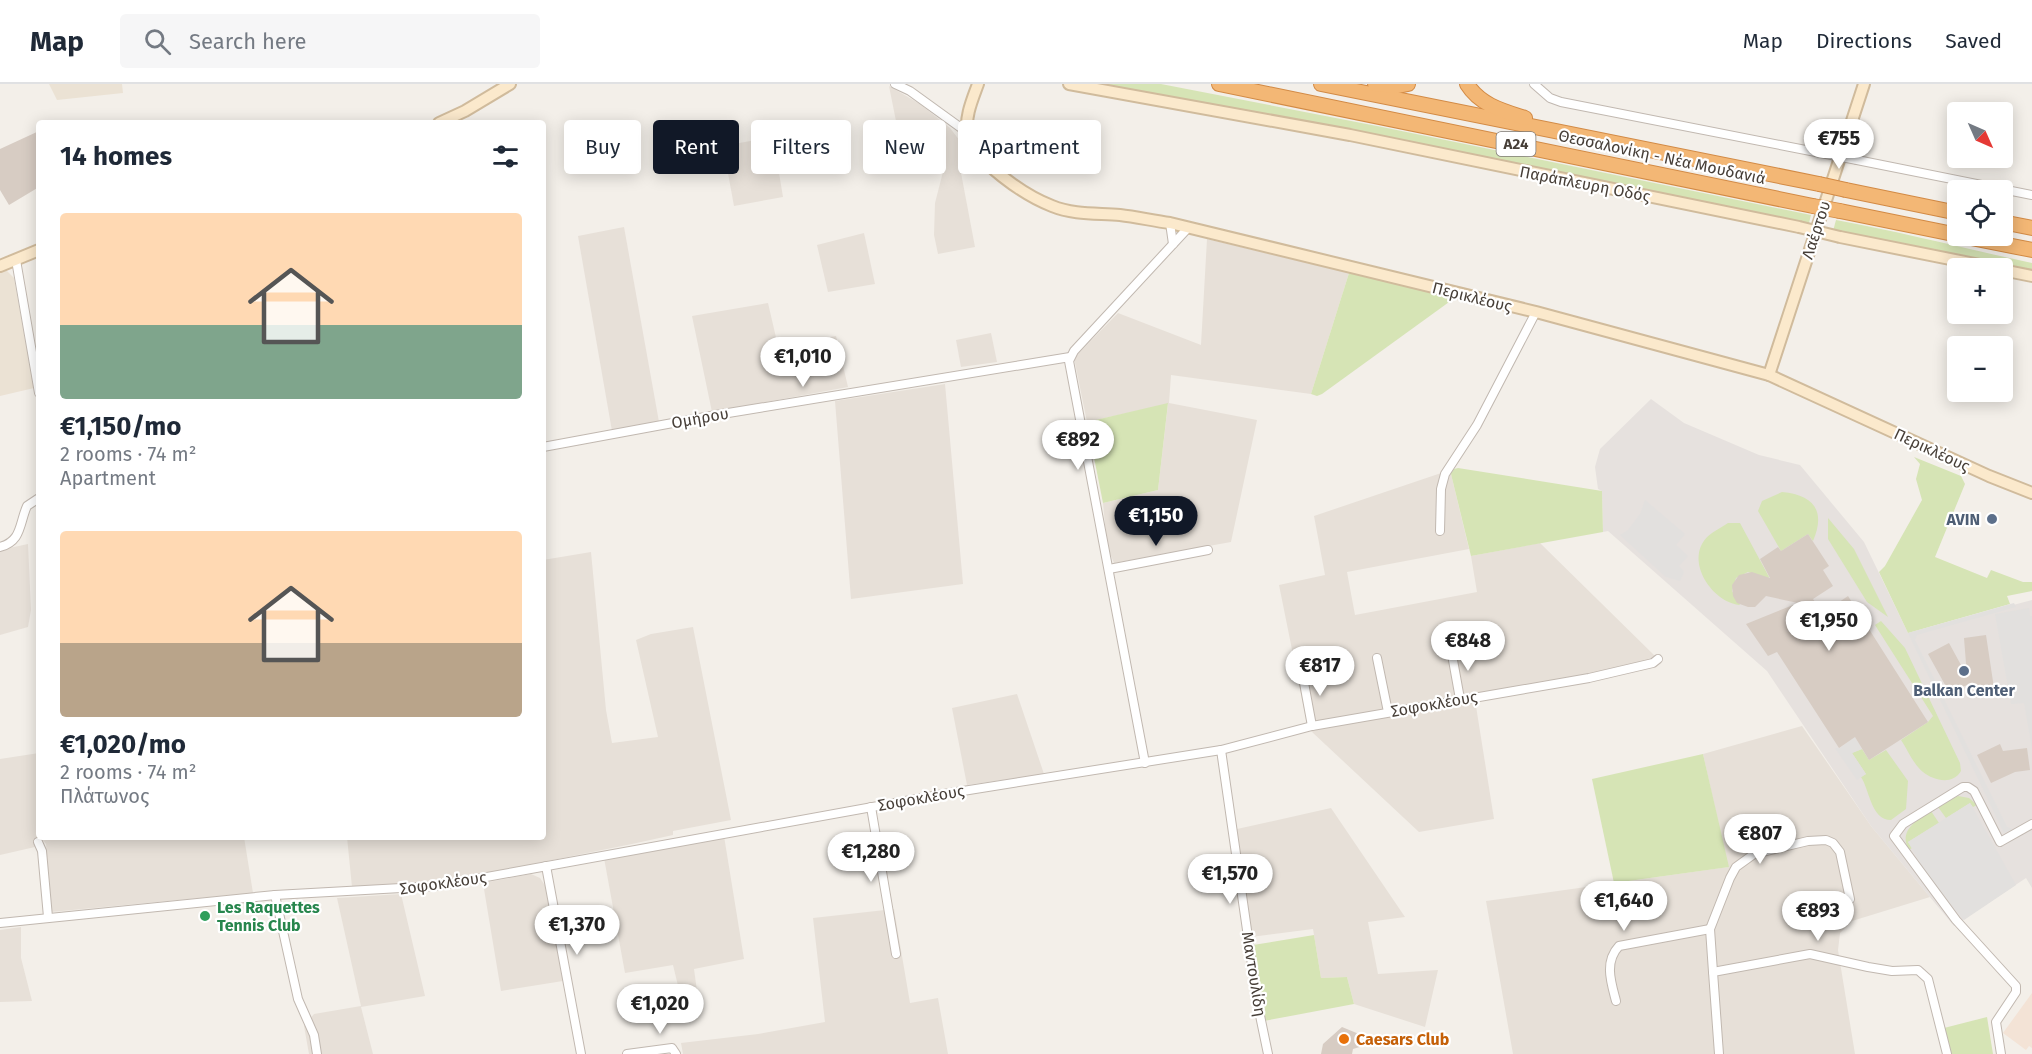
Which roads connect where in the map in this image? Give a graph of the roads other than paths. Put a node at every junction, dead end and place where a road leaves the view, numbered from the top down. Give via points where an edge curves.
1 (510, 84) edge
2 (895, 84) edge
3 (978, 84) edge
4 (1069, 84) edge
5 (1219, 84) edge
6 (1321, 84) edge
7 (1375, 84) edge
8 (1408, 84) edge
9 (1467, 84) edge
10 (1534, 84) edge
11 (1864, 84) edge
12 (446, 120) edge
13 (969, 120) edge
14 (958, 126) edge
15 (1731, 166) junction
16 (1002, 174) edge
17 (2032, 195) edge
18 (1947, 211) edge
19 (1170, 223) junction
20 (2013, 224) edge
21 (1188, 228) junction
22 (2032, 228) edge
23 (1947, 233) edge
24 (1173, 244) junction
25 (2013, 246) edge
26 (2032, 250) edge
27 (36, 251) edge
28 (1947, 258) edge
29 (16, 260) junction
30 (0, 267) edge
31 (2013, 272) edge
32 (2032, 276) edge
33 (1536, 312) junction
34 (1070, 357) junction
35 (1769, 375) junction
36 (36, 376) edge
37 (546, 446) edge
38 (2032, 493) edge
39 (36, 500) edge
40 (1440, 531) dead end
41 (0, 547) edge
42 (1208, 550) dead end
43 (1109, 569) junction
44 (1451, 649) dead end
45 (1377, 658) dead end
46 (1658, 659) dead end
47 (1302, 672) dead end
48 (1460, 699) junction
49 (1388, 712) junction
50 (1312, 726) junction
51 (1221, 750) junction
52 (1145, 763) junction
53 (871, 807) junction
54 (2032, 824) edge
55 (38, 842) dead end
56 (546, 866) junction
57 (275, 895) junction
58 (1850, 899) dead end
59 (48, 917) junction
60 (0, 923) edge
61 (1710, 929) junction
62 (897, 954) dead end
63 (1713, 972) junction
64 (1616, 1001) dead end
65 (317, 1054) edge
66 (581, 1054) edge
67 (627, 1054) edge
68 (676, 1054) edge
69 (1268, 1054) edge
70 (1719, 1054) edge
71 (1947, 1054) edge
72 (2001, 1054) edge

1 - 12 street
2 - 14 street
3 - 13 street
4 - 28 street, Παράπλευρη Οδός, bridge via 1350,135
5 - 23 highway, Θεσσαλονίκη - Νέα Μουδανιά / Α24, bridge
6 - 15 highway, Θεσσαλονίκη - Νέα Μουδανιά / Α24
7 - 8 highway
9 - 15 highway via 1488,105 1526,118
10 - 17 street, bridge via 1562,102
11 - 35 street, Λαέρτου
15 - 18 highway, Θεσσαλονίκη - Νέα Μουδανιά / Α24, bridge
16 - 19 street, Περικλέους via 1053,206
19 - 21 street, Περικλέους
19 - 24 street
20 - 22 highway
21 - 24 street
21 - 33 street, Περικλέους
24 - 34 street
25 - 26 highway, Θεσσαλονίκη - Νέα Μουδανιά / Α24
27 - 29 street
29 - 30 street
29 - 36 street
31 - 32 street
33 - 35 street, Περικλέους
33 - 40 street via 1477,424 1445,474
34 - 37 street, Ομήρου
34 - 43 street
35 - 38 street, Περικλέους
39 - 41 street via 27,506 17,537
42 - 43 street
43 - 52 street
44 - 48 street
45 - 49 street
46 - 48 street, Σοφοκλέους via 1627,670
47 - 50 street
48 - 49 street, Σοφοκλέους
49 - 50 street, Σοφοκλέους
50 - 51 street, Σοφοκλέους
51 - 52 street, Σοφοκλέους
51 - 69 street, Μαντουλίδη
52 - 53 street, Σοφοκλέους
53 - 56 street, Σοφοκλέους
53 - 62 street
54 - 72 street via 2000,843 1974,791 1964,787 1903,824 1894,836 1956,920 2016,986 1996,1022
55 - 59 street
56 - 57 street, Σοφοκλέους via 422,888
56 - 66 street
57 - 59 street, Σοφοκλέους
57 - 65 street via 298,999 314,1035
58 - 61 street via 1840,852 1833,843 1808,841 1766,850 1744,859 1736,867
59 - 60 street, Σοφοκλέους
61 - 63 street
61 - 64 street via 1620,946 1610,959
63 - 70 street
63 - 71 street via 1810,954 1868,967 1918,970 1928,979
67 - 68 street via 672,1048

